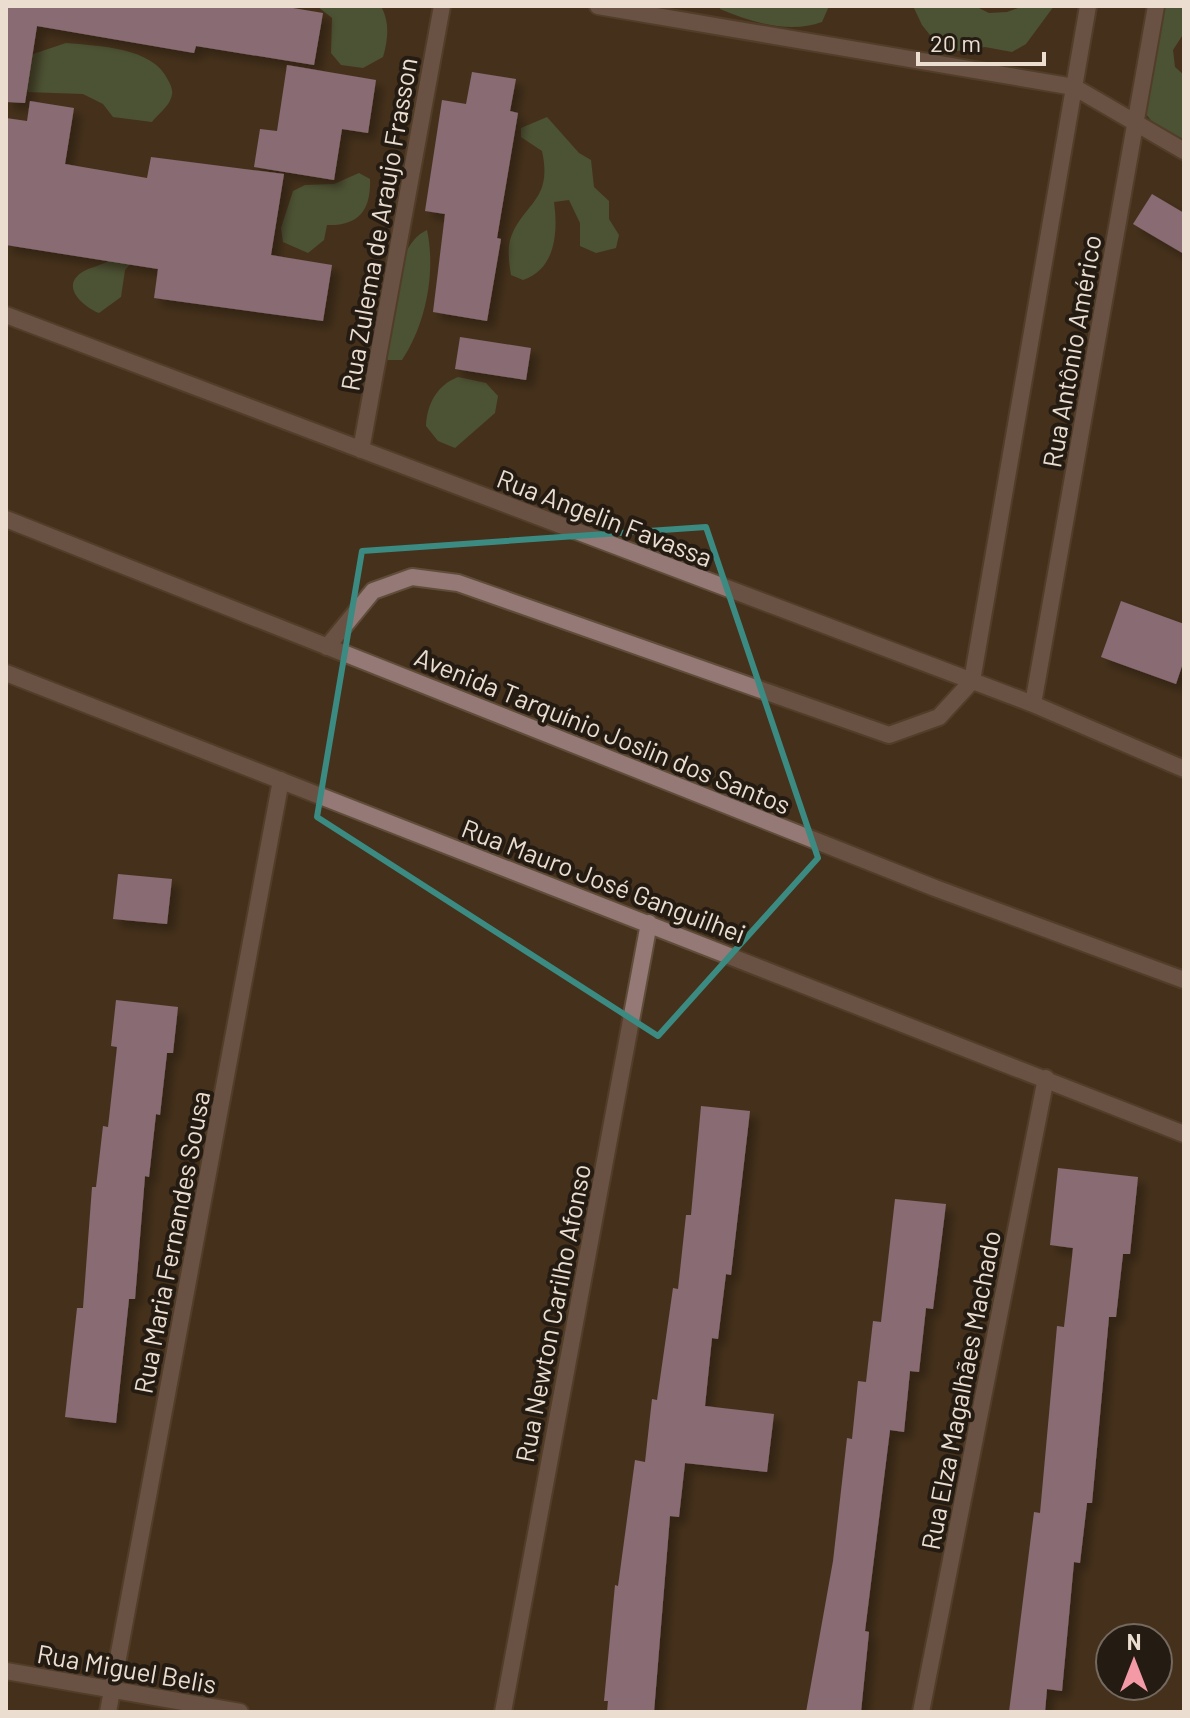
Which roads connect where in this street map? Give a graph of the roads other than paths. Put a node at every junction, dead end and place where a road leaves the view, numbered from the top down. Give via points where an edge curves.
1 (442, 6) edge
2 (598, 6) edge
3 (1088, 6) edge
4 (1156, 6) edge
5 (1074, 87) junction
6 (1135, 122) junction
7 (1184, 151) edge
8 (6, 315) edge
9 (361, 450) junction
10 (6, 519) edge
11 (327, 647) junction
12 (6, 673) edge
13 (972, 681) junction
14 (1033, 704) junction
15 (1184, 769) edge
16 (281, 780) junction
17 (649, 923) junction
18 (1184, 980) edge
19 (1046, 1078) junction
20 (1184, 1134) edge
21 (6, 1671) edge
22 (113, 1689) junction
23 (108, 1712) edge
24 (240, 1712) edge
25 (503, 1712) edge
26 (921, 1712) edge

1 - 9 street, Rua Zulema de Araujo Frasson
2 - 5 street
3 - 5 street, Rua Antônio Américo
4 - 6 street, Rua Antônio Américo
5 - 6 street
5 - 13 street, Rua Antônio Américo
6 - 7 street
6 - 14 street, Rua Antônio Américo
8 - 9 street, Rua Angelin Favassa
9 - 13 street, Rua Angelin Favassa
10 - 11 street, Avenida Tarquínio Joslin dos Santos
11 - 13 street via 373,591 412,577 458,583 889,735 939,717
11 - 18 street, Avenida Tarquínio Joslin dos Santos via 935,888
12 - 16 street, Rua Mauro José Ganguilhei
13 - 14 street, Rua Angelin Favassa
14 - 15 street, Rua Angelin Favassa
16 - 17 street, Rua Mauro José Ganguilhei
16 - 22 street, Rua Maria Fernandes Sousa
17 - 19 street, Rua Mauro José Ganguilhei
17 - 25 street, Rua Newton Carilho Afonso
19 - 20 street, Rua Mauro José Ganguilhei
19 - 26 street, Rua Elza Magalhães Machado
21 - 22 street, Rua Miguel Belis
22 - 23 street, Rua Maria Fernandes Sousa
22 - 24 street, Rua Miguel Belis

